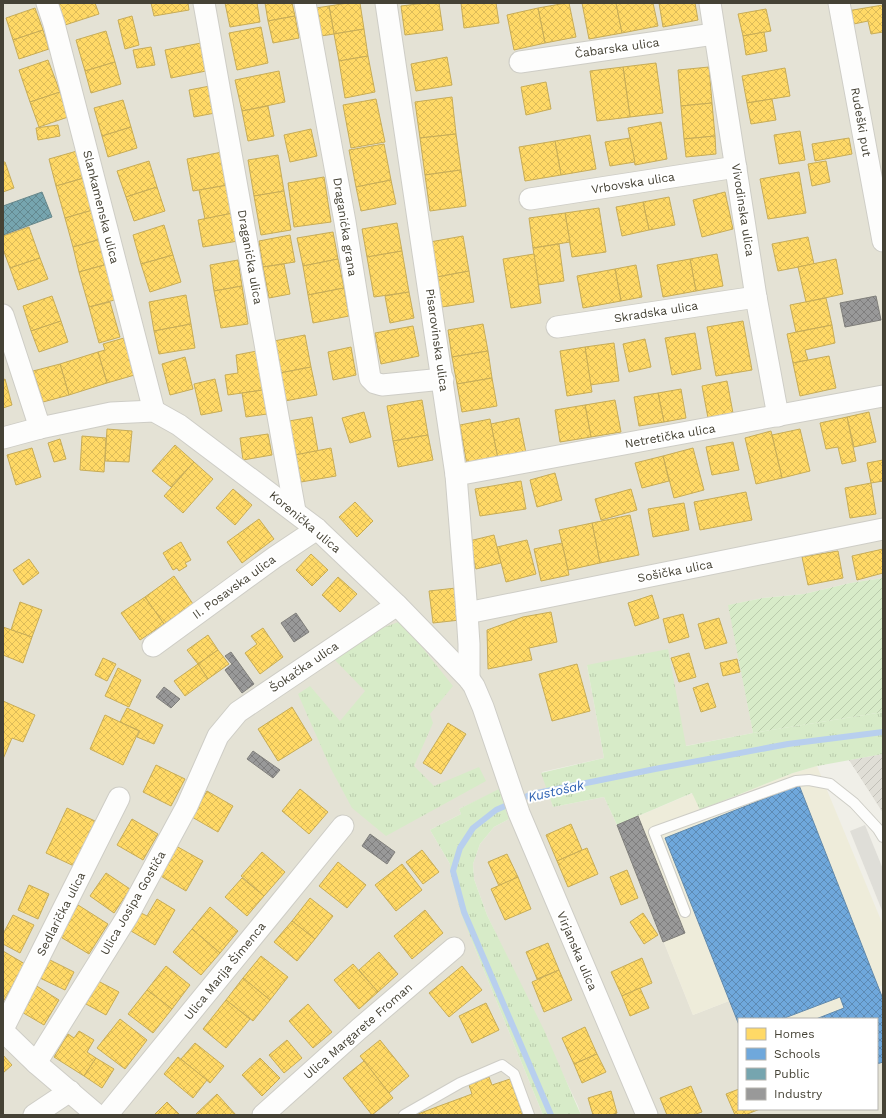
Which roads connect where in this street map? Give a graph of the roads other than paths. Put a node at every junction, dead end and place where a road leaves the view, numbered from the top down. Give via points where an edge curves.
1 (47, 3) edge
2 (204, 3) edge
3 (304, 3) edge
4 (386, 3) edge
5 (710, 3) edge
6 (839, 3) edge
7 (714, 34) junction
8 (520, 62) dead end
9 (736, 167) junction
10 (530, 199) dead end
11 (883, 241) edge
12 (756, 296) junction
13 (3, 315) edge
14 (556, 327) dead end
15 (443, 379) junction
16 (883, 396) edge
17 (154, 411) junction
18 (778, 416) junction
19 (40, 428) junction
20 (3, 438) edge
21 (456, 475) junction
22 (295, 511) junction
23 (317, 529) junction
24 (883, 529) edge
25 (397, 605) junction
26 (467, 613) junction
27 (153, 646) dead end
28 (469, 679) junction
29 (218, 736) joint
30 (510, 786) joint
31 (119, 798) dead end
32 (343, 826) dead end
33 (883, 837) edge
34 (685, 912) dead end
35 (454, 948) dead end
36 (3, 1030) edge
37 (36, 1063) junction
38 (70, 1091) junction
39 (34, 1115) edge
40 (97, 1115) edge
41 (107, 1115) edge
42 (263, 1115) edge
43 (404, 1115) edge
44 (529, 1115) edge
45 (647, 1115) edge

1 - 17 street, Slankamenska ulica
2 - 22 street, Draganićka ulica
3 - 15 street, Draganićka grana via 344,215 370,378 382,385
4 - 15 street, Pisarovinska ulica
5 - 7 street, Vivodinska ulica
6 - 11 street, Rudeški put
7 - 8 street, Čabarska ulica
7 - 9 street, Vivodinska ulica
9 - 10 street, Vrbovska ulica
9 - 12 street, Vivodinska ulica
12 - 14 street, Skradska ulica
12 - 18 street, Vivodinska ulica
13 - 19 street
15 - 21 street, Pisarovinska ulica
16 - 18 street, Netretička ulica
17 - 19 street via 111,413
17 - 22 street, Korenička ulica via 179,425
18 - 21 street, Netretička ulica
19 - 20 street
21 - 26 street, Pisarovinska ulica
22 - 23 street, Korenička ulica
23 - 25 street, Korenička ulica
23 - 27 street, II. Posavska ulica
24 - 26 street, Sošička ulica
25 - 28 street, Korenička ulica
25 - 29 street, Šokačka ulica via 238,712
26 - 28 street, Pisarovinska ulica
28 - 30 street, Korenička ulica via 484,707
29 - 37 street, Ulica Josipa Gostiča via 187,806 127,917
30 - 45 street, Virjanska ulica via 519,813
31 - 36 street, Sedlarička ulica
32 - 41 street, Ulica Marija Šimenca
33 - 34 lane via 854,803 830,784 809,780 796,781 654,832
35 - 42 street, Ulica Margarete Froman
36 - 37 street
37 - 38 street
38 - 39 street
38 - 40 street
43 - 44 lane via 460,1083 502,1065 514,1074

